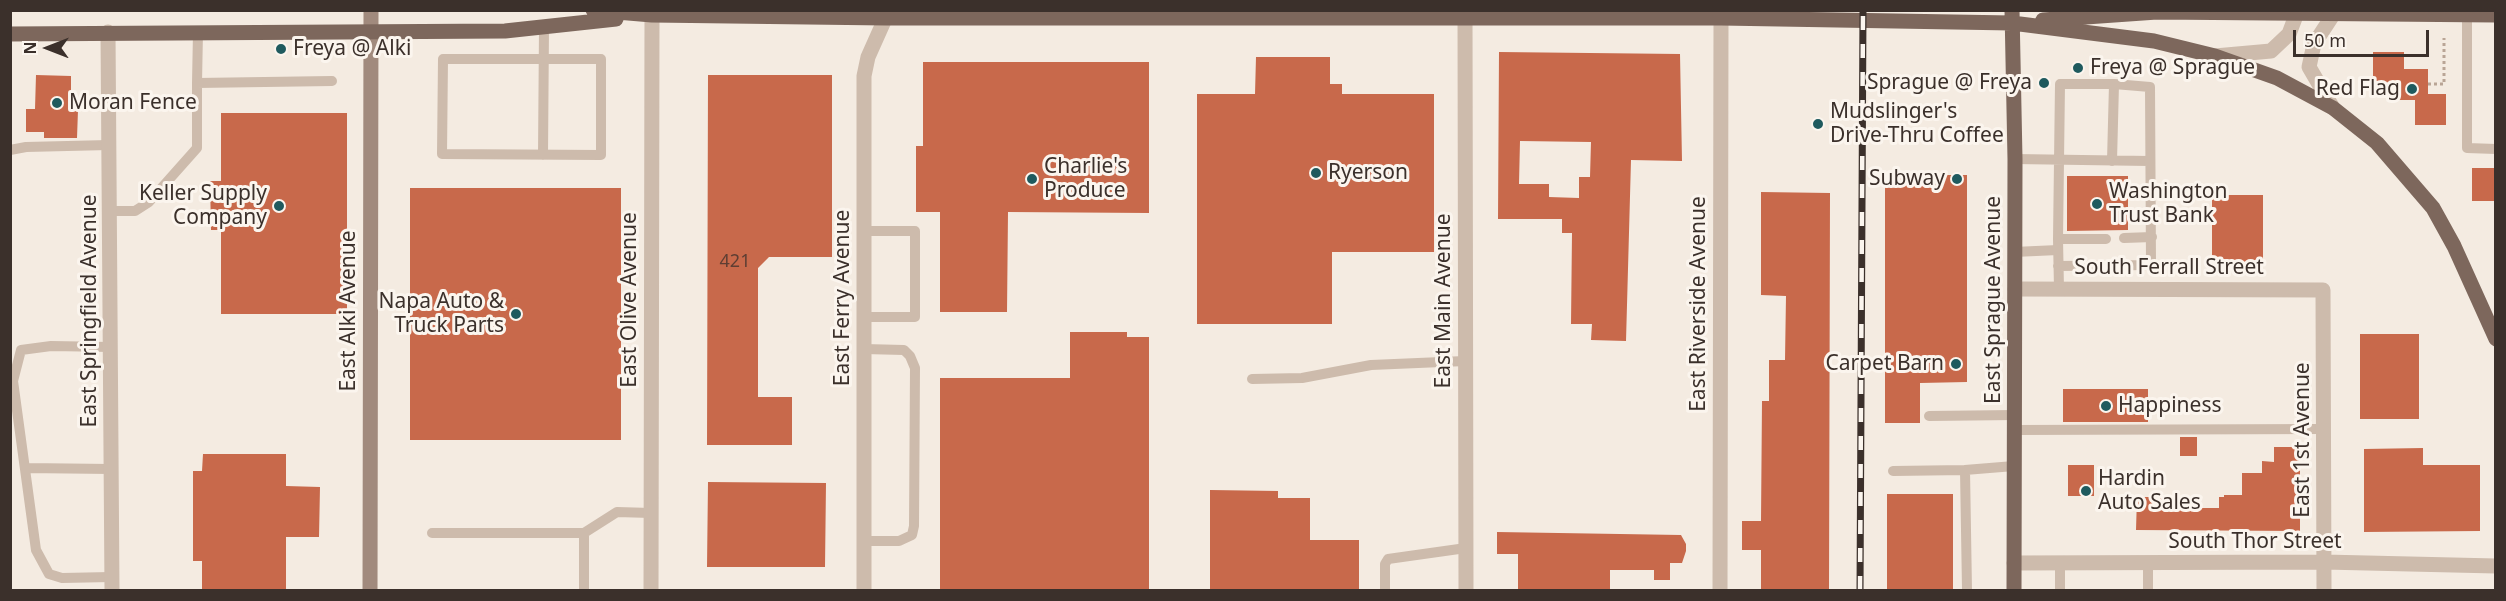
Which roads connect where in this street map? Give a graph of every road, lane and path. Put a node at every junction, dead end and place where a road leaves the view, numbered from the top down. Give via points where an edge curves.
1 (371, 10) edge
2 (593, 10) edge
3 (2157, 11) edge
4 (2298, 11) edge
5 (2335, 12) junction
6 (2436, 12) edge
7 (652, 13) edge
8 (887, 14) edge
9 (1193, 14) edge
10 (2467, 14) junction
11 (1465, 15) edge
12 (2496, 15) edge
13 (2012, 17) edge
14 (1721, 18) junction
15 (544, 28) junction
16 (108, 32) junction
17 (198, 32) junction
18 (371, 32) junction
19 (10, 34) edge
20 (2444, 38) dead end
21 (2215, 56) junction
22 (544, 59) junction
23 (332, 81) dead end
24 (197, 83) junction
25 (2114, 84) junction
26 (2428, 84) dead end
27 (2333, 108) junction
28 (109, 145) junction
29 (2496, 149) edge
30 (10, 150) edge
31 (543, 155) junction
32 (2015, 159) junction
33 (2059, 161) junction
34 (2112, 161) junction
35 (2149, 161) junction
36 (110, 211) junction
37 (864, 231) junction
38 (2152, 237) junction
39 (2124, 238) dead end
40 (2106, 239) dead end
41 (2058, 245) junction
42 (2014, 252) junction
43 (2058, 266) junction
44 (2015, 289) junction
45 (2059, 289) junction
46 (2323, 290) joint
47 (864, 317) junction
48 (2496, 339) edge
49 (111, 347) junction
50 (864, 350) junction
51 (1465, 361) junction
52 (1252, 379) dead end
53 (1929, 416) dead end
54 (2015, 422) junction
55 (2324, 429) junction
56 (2014, 466) junction
57 (25, 468) junction
58 (111, 469) junction
59 (1965, 470) junction
60 (1893, 471) dead end
61 (651, 513) junction
62 (432, 533) dead end
63 (584, 533) junction
64 (864, 541) junction
65 (1466, 548) junction
66 (2014, 562) junction
67 (2060, 562) junction
68 (2148, 562) junction
69 (2324, 562) junction
70 (2496, 566) edge
71 (112, 584) edge
72 (370, 591) edge
73 (584, 591) edge
74 (651, 591) edge
75 (864, 591) edge
76 (1385, 591) edge
77 (1466, 591) edge
78 (1720, 591) edge
79 (1967, 591) edge
80 (2014, 591) edge
81 (2060, 591) edge
82 (2148, 591) edge
83 (2324, 591) edge

1 - 18 street, East Alki Avenue
2 - 7 main road
3 - 4 main road
3 - 13 main road
4 - 5 main road
4 - 21 street via 2289,34 2271,51
5 - 6 main road
5 - 27 street via 2314,44 2308,67
6 - 10 main road
7 - 8 main road
7 - 15 main road
7 - 61 street, East Olive Avenue
8 - 9 main road
8 - 37 street, East Ferry Avenue via 864,76
9 - 11 main road
10 - 12 main road
10 - 29 lane via 2467,148
11 - 14 main road
11 - 51 street, East Main Avenue
13 - 14 main road
13 - 21 main road via 2154,41
13 - 32 main road, East Sprague Avenue
14 - 78 street, East Riverside Avenue
15 - 18 main road
15 - 22 lane
16 - 17 main road
16 - 19 main road
16 - 28 street, East Springfield Avenue
17 - 18 main road
17 - 24 lane
18 - 72 street, East Alki Avenue
20 - 26 path via 2444,84
21 - 27 main road via 2277,78
22 - 31 lane
22 - 31 lane via 601,59 601,155
22 - 31 lane via 443,59 442,154
23 - 24 lane
24 - 36 lane via 197,148 149,202 135,211
25 - 33 lane via 2060,84
25 - 34 lane
25 - 35 lane via 2150,87
27 - 48 main road via 2377,143 2433,208
28 - 30 lane
28 - 36 street, East Springfield Avenue
32 - 33 lane
32 - 42 main road, East Sprague Avenue
33 - 34 lane
33 - 41 lane
34 - 35 lane
35 - 38 lane
36 - 49 street, East Springfield Avenue
37 - 47 street, East Ferry Avenue
37 - 47 lane via 915,231 915,317
38 - 39 lane
38 - 43 lane via 2151,265
40 - 41 lane
41 - 42 lane
41 - 43 lane
42 - 44 main road, East Sprague Avenue
43 - 45 lane
44 - 45 street, South Ferrall Street
44 - 54 main road, East Sprague Avenue
45 - 46 street, South Ferrall Street
46 - 55 street, East 1st Avenue
47 - 50 street, East Ferry Avenue
49 - 57 lane via 21,350 13,381
49 - 58 street, East Springfield Avenue
50 - 64 street, East Ferry Avenue
50 - 64 lane via 904,350 915,368 912,535 899,541
51 - 52 lane via 1371,365 1302,378
51 - 65 street, East Main Avenue
53 - 54 lane
54 - 55 lane
54 - 56 main road, East Sprague Avenue
55 - 69 street, East 1st Avenue
56 - 59 lane
56 - 66 main road, East Sprague Avenue
57 - 58 lane
57 - 71 lane via 36,550 49,574
58 - 71 street, East Springfield Avenue
59 - 60 lane
59 - 79 lane
61 - 63 lane via 617,512
61 - 74 street, East Olive Avenue
62 - 63 lane
63 - 73 lane
64 - 75 street, East Ferry Avenue
65 - 76 lane via 1388,559
65 - 77 street, East Main Avenue
66 - 67 street, South Thor Street
66 - 80 main road, East Sprague Avenue
67 - 68 street, South Thor Street
67 - 81 lane
68 - 69 street, South Thor Street
68 - 82 lane
69 - 70 street, South Thor Street
69 - 83 street, East 1st Avenue

